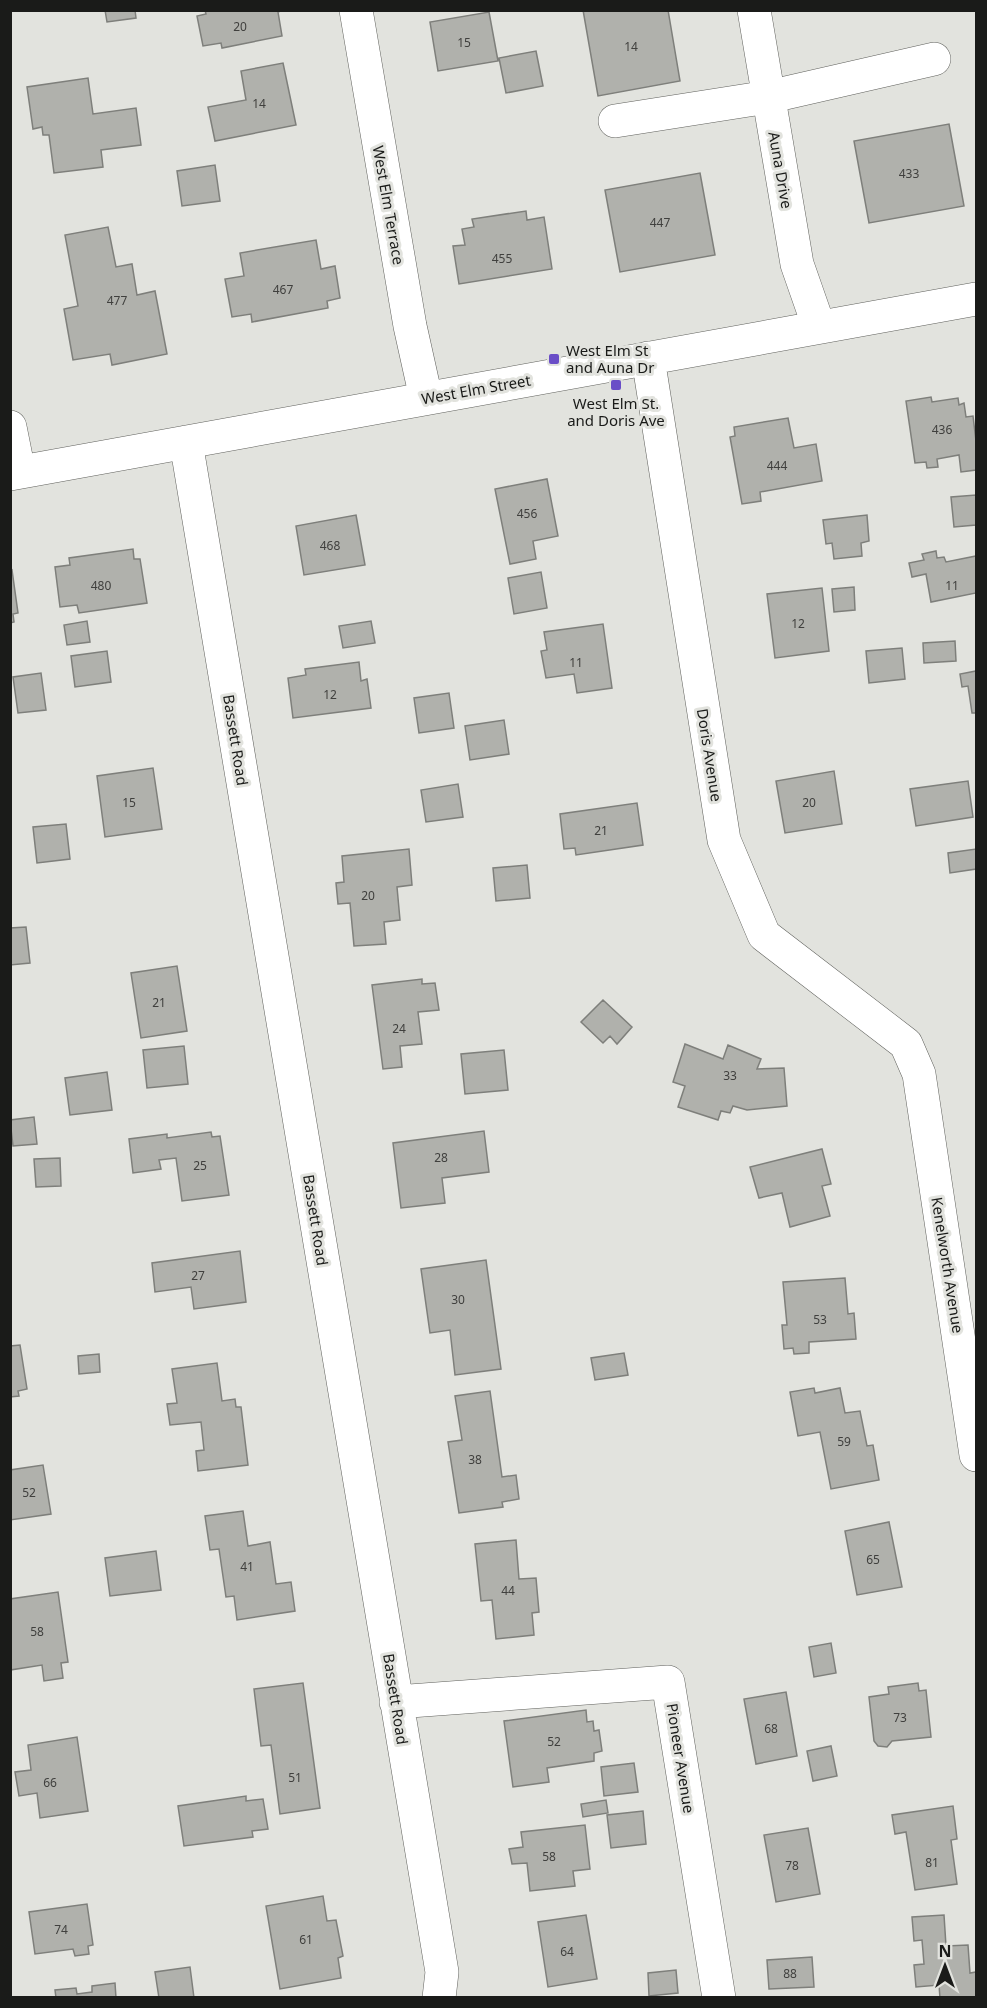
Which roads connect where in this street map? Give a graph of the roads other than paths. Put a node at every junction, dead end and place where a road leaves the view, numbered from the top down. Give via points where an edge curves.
1 (356, 10) edge
2 (754, 10) edge
3 (933, 59) dead end
4 (768, 97) junction
5 (615, 121) dead end
6 (976, 299) edge
7 (819, 327) junction
8 (648, 358) junction
9 (426, 398) junction
10 (10, 427) edge
11 (186, 442) junction
12 (15, 473) edge
13 (919, 1074) joint
14 (976, 1455) edge
15 (396, 1702) junction
16 (439, 1998) edge
17 (719, 1998) edge

1 - 9 street, West Elm Terrace
2 - 4 street, Auna Drive
3 - 4 street
4 - 5 street
4 - 7 street, Auna Drive via 797,264
6 - 7 street, West Elm Street
7 - 8 street, West Elm Street
8 - 9 street, West Elm Street
8 - 13 street, Doris Avenue via 724,840 764,935 906,1044
9 - 11 street, West Elm Street
10 - 12 street
11 - 12 street, West Elm Street
11 - 15 street, Bassett Road
13 - 14 street, Kenelworth Avenue
15 - 16 street, Bassett Road via 442,1972
15 - 17 street, Pioneer Avenue via 668,1682

